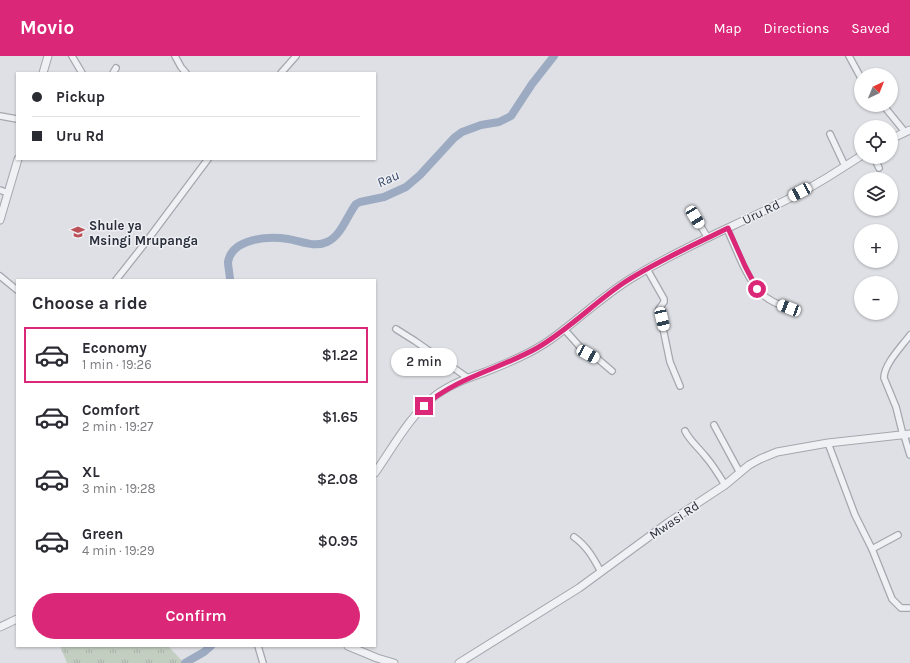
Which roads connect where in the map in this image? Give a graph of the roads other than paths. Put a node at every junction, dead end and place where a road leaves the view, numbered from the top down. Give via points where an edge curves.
1 (48, 56) edge
2 (72, 56) edge
3 (175, 56) edge
4 (296, 56) edge
5 (849, 56) edge
6 (856, 68) edge
7 (43, 72) edge
8 (81, 72) edge
9 (185, 72) edge
10 (282, 72) edge
11 (890, 112) edge
12 (0, 116) edge
13 (16, 119) edge
14 (908, 131) edge
15 (830, 134) dead end
16 (898, 136) edge
17 (18, 160) edge
18 (207, 160) edge
19 (854, 160) edge
20 (877, 164) edge
21 (845, 166) junction
22 (879, 168) dead end
23 (0, 190) edge
24 (8, 193) junction
25 (695, 217) dead end
26 (0, 220) edge
27 (728, 228) junction
28 (708, 238) junction
29 (646, 269) junction
30 (0, 276) edge
31 (117, 279) edge
32 (16, 289) edge
33 (789, 308) dead end
34 (396, 329) dead end
35 (564, 329) junction
36 (910, 335) edge
37 (612, 372) dead end
38 (468, 378) junction
39 (680, 386) dead end
40 (714, 425) dead end
41 (685, 432) dead end
42 (906, 435) edge
43 (828, 443) junction
44 (910, 455) edge
45 (376, 472) edge
46 (740, 473) junction
47 (725, 485) junction
48 (898, 535) dead end
49 (574, 537) dead end
50 (872, 549) junction
51 (601, 572) junction
52 (910, 608) edge
53 (16, 619) edge
54 (0, 627) edge
55 (258, 647) edge
56 (350, 647) edge
57 (377, 660) edge
58 (263, 663) edge
59 (394, 663) edge
60 (459, 663) edge

1 - 7 street
2 - 8 street
3 - 9 street
4 - 10 street
5 - 6 street
11 - 14 street
12 - 13 street
14 - 16 street
15 - 21 street
17 - 24 street
18 - 31 street
19 - 21 street, Uru Rd
20 - 22 street
21 - 27 street, Uru Rd via 773,207
23 - 24 street
24 - 26 street
25 - 28 street
27 - 28 street, Uru Rd
27 - 33 street via 757,289 767,298
28 - 29 street, Uru Rd
29 - 35 street, Uru Rd via 622,284
29 - 39 street via 664,299 658,309 670,362
30 - 32 street
34 - 38 street
35 - 37 street via 581,348
35 - 38 street, Uru Rd via 523,355
36 - 42 street via 884,373
38 - 45 street, Uru Rd via 438,394 424,406
40 - 46 street
41 - 47 street
42 - 43 street, Mwasi Rd
42 - 44 street
43 - 46 street, Mwasi Rd via 770,454
43 - 50 street via 855,515
46 - 47 street, Mwasi Rd
47 - 51 street, Mwasi Rd via 668,522
48 - 50 street
49 - 51 street via 586,547
50 - 52 street via 892,599 901,608
51 - 60 street, Mwasi Rd
53 - 54 street
55 - 58 street
56 - 57 street
57 - 59 street

